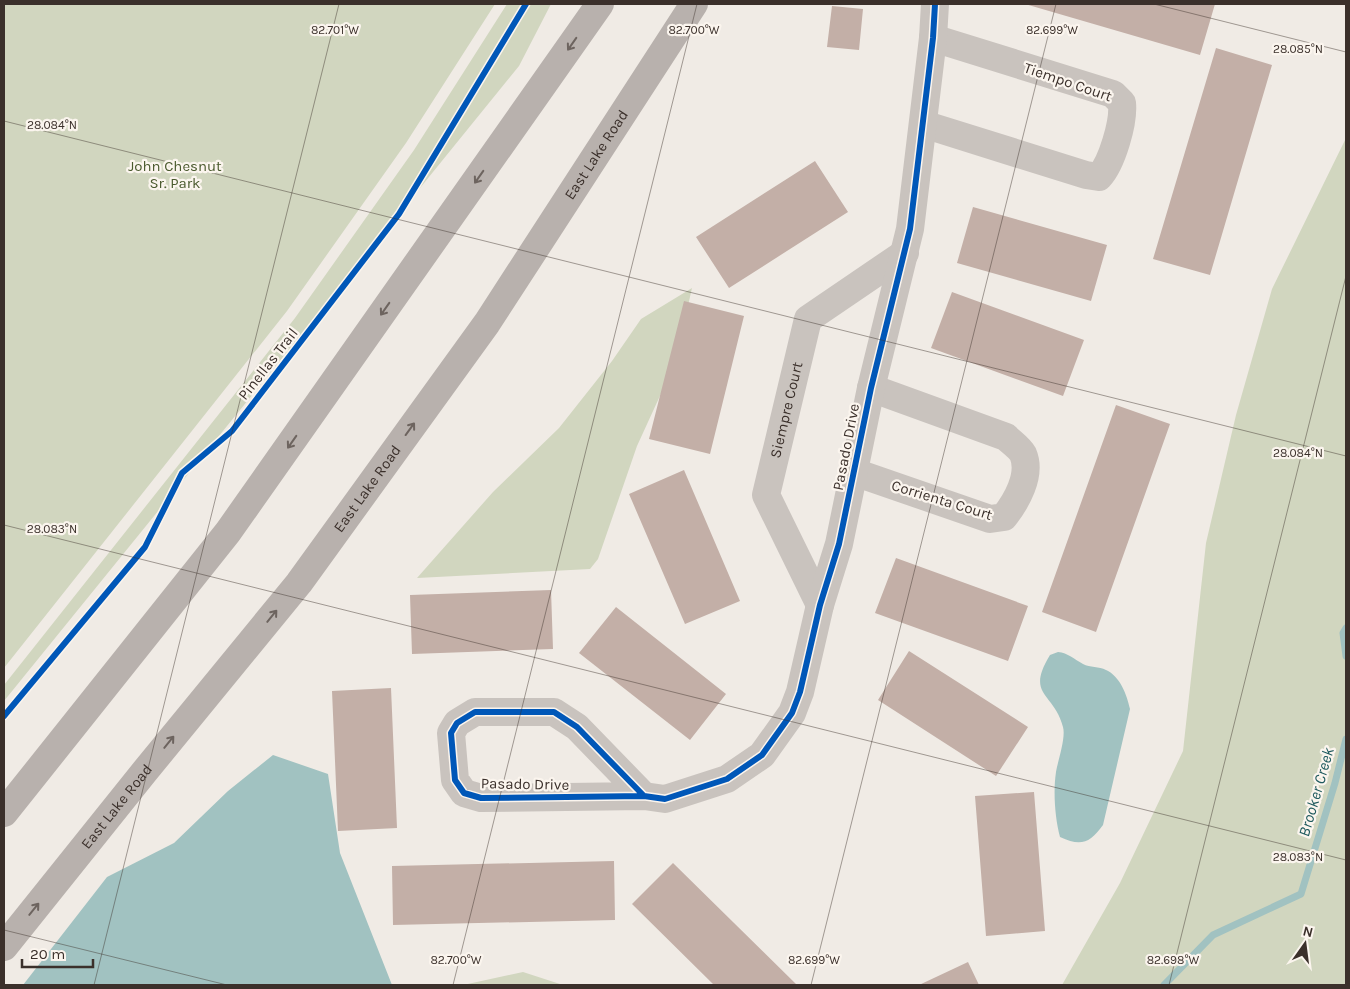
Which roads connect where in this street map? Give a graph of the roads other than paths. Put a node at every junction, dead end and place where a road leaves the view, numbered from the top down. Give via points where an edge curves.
1 (600, 4) edge
2 (694, 4) edge
3 (935, 4) edge
4 (933, 38) junction
5 (923, 124) junction
6 (905, 253) junction
7 (871, 388) junction
8 (854, 472) junction
9 (820, 605) junction
10 (644, 796) junction
11 (4, 813) edge
12 (4, 947) edge

1 -> 11 main road via 228,532
12 -> 2 main road, East Lake Road via 299,583 487,322
3 - 4 street, Pasado Drive
4 - 5 street, Pasado Drive
4 - 5 street, Tiempo Court via 1113,94 1122,103 1123,113 1110,162 1099,177
5 - 6 street, Pasado Drive
6 - 7 street, Pasado Drive
6 - 9 street, Siempre Court via 808,319 766,495
7 - 8 street, Pasado Drive
7 - 8 street, Corrienta Court via 1006,437 1023,454 1026,471 1014,504 1004,517 990,519
8 - 9 street, Pasado Drive via 839,544
9 - 10 street, Pasado Drive via 792,713 762,755 727,778 665,799
10 - 10 street, Pasado Drive via 480,798 464,793 455,780 451,733 457,723 475,712 554,712 577,727

